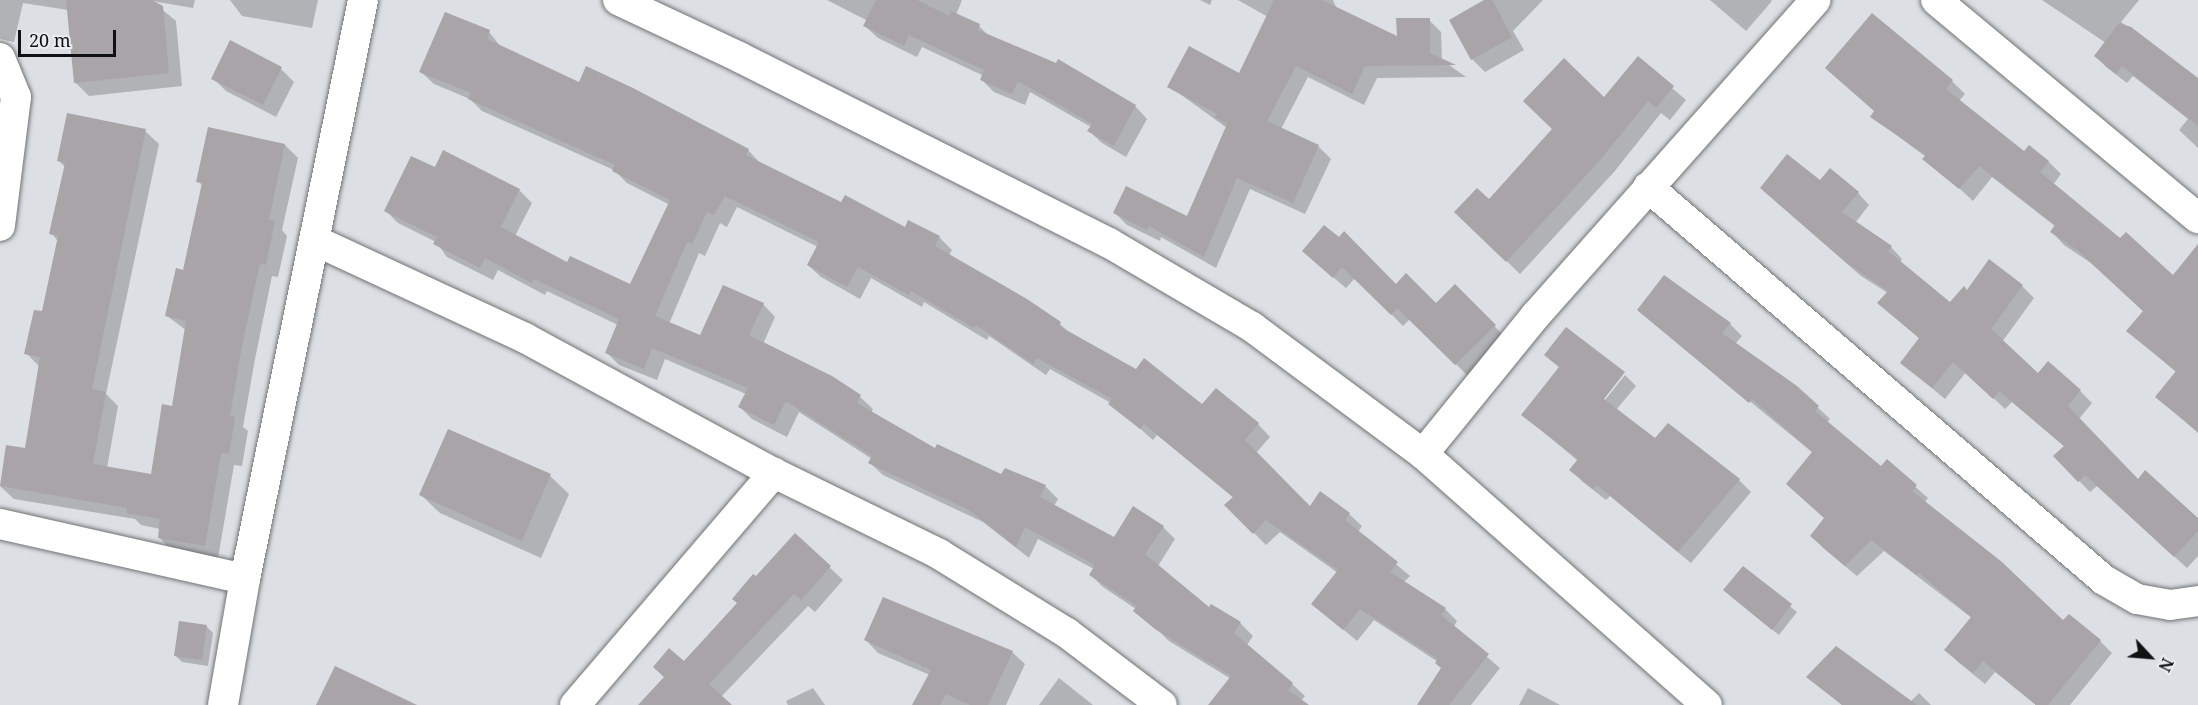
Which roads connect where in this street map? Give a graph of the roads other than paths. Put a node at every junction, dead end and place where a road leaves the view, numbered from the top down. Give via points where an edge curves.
1 (363, 0) edge
2 (618, 0) edge
3 (1816, 0) edge
4 (1936, 0) edge
5 (0, 58) edge
6 (1648, 188) junction
7 (2198, 218) edge
8 (0, 226) edge
9 (316, 241) junction
10 (1424, 454) junction
11 (774, 473) junction
12 (0, 524) edge
13 (244, 579) junction
14 (2198, 601) edge
15 (223, 705) edge
16 (575, 705) edge
17 (1161, 705) edge
18 (1707, 705) edge

1 - 9 street
2 - 10 street via 1109,243 1252,327
3 - 6 street
4 - 7 street
5 - 8 street via 16,97
6 - 10 street via 1536,315
6 - 14 street via 2104,580 2137,599 2170,605
9 - 11 street via 525,338
9 - 13 street
10 - 18 street
11 - 16 street
11 - 17 street via 939,554 1067,633
12 - 13 street
13 - 15 street

